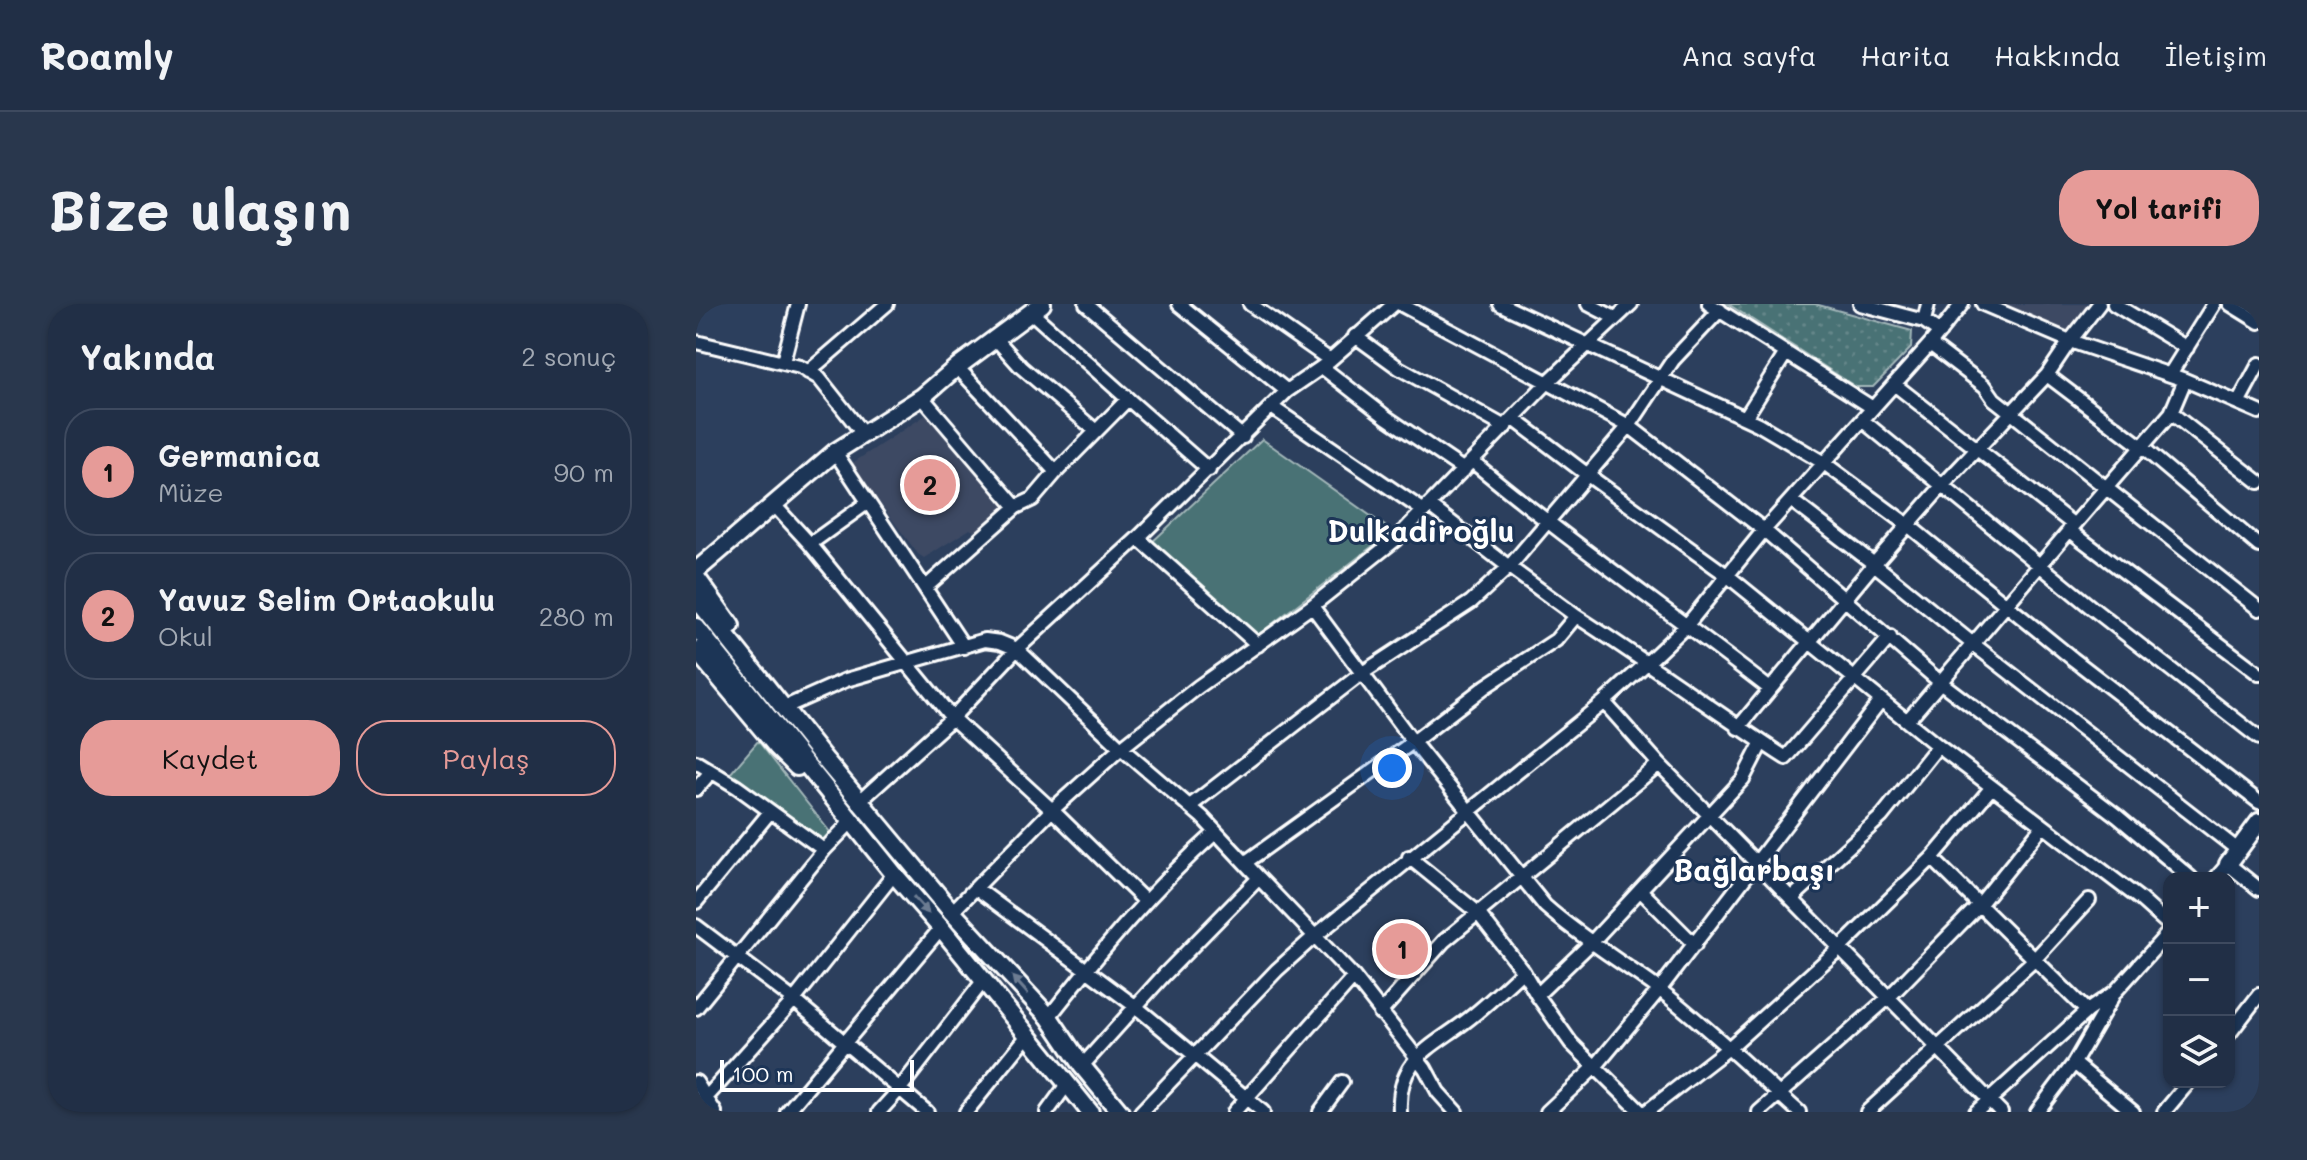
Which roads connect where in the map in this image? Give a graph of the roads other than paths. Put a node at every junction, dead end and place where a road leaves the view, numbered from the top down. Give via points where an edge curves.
1 (798, 304) edge
2 (887, 304) edge
3 (1086, 304) edge
4 (1179, 304) edge
5 (1250, 304) edge
6 (1500, 304) edge
7 (1588, 304) edge
8 (1631, 304) edge
9 (1860, 304) edge
10 (1928, 304) edge
11 (1962, 304) edge
12 (1983, 304) edge
13 (2099, 304) edge
14 (2114, 304) edge
15 (2214, 304) edge
16 (2230, 304) edge
17 (1390, 305) edge
18 (1714, 307) edge
19 (1037, 308) edge
20 (1615, 318) junction
21 (1924, 321) junction
22 (2259, 322) edge
23 (1940, 332) junction
24 (1355, 336) junction
25 (996, 339) junction
26 (2070, 341) junction
27 (696, 342) edge
28 (1587, 344) junction
29 (1930, 344) junction
30 (2187, 348) junction
31 (1786, 353) junction
32 (783, 362) junction
33 (1326, 363) junction
34 (2259, 364) edge
35 (957, 367) junction
36 (808, 372) junction
37 (2170, 374) junction
38 (2047, 375) junction
39 (1660, 377) junction
40 (2185, 380) junction
41 (1548, 382) junction
42 (1894, 384) junction
43 (1287, 391) junction
44 (922, 397) junction
45 (1128, 399) junction
46 (2238, 403) junction
47 (1273, 408) junction
48 (1873, 408) junction
49 (2013, 412) junction
50 (2259, 412) edge
51 (2171, 413) junction
52 (1745, 418) junction
53 (1862, 420) junction
54 (1509, 423) junction
55 (1629, 426) junction
56 (1096, 431) junction
57 (864, 435) junction
58 (1243, 437) junction
59 (1978, 447) junction
60 (2142, 447) junction
61 (835, 452) junction
62 (1824, 463) junction
63 (1468, 466) junction
64 (1209, 470) junction
65 (1056, 472) junction
66 (1589, 476) junction
67 (2259, 482) edge
68 (1943, 485) junction
69 (2104, 488) junction
70 (1791, 500) junction
71 (867, 503) junction
72 (775, 506) junction
73 (1016, 507) junction
74 (1427, 509) junction
75 (1546, 523) junction
76 (1908, 525) junction
77 (2072, 528) junction
78 (1764, 530) junction
79 (1138, 538) junction
80 (810, 544) junction
81 (2259, 546) edge
82 (1874, 564) junction
83 (2039, 566) junction
84 (1509, 567) junction
85 (696, 571) edge
86 (1728, 576) junction
87 (696, 577) edge
88 (925, 588) junction
89 (696, 598) edge
90 (1844, 598) junction
91 (1312, 606) junction
92 (2006, 606) junction
93 (2259, 609) edge
94 (1576, 616) junction
95 (1687, 625) junction
96 (696, 627) edge
97 (1890, 637) junction
98 (1808, 641) junction
99 (1973, 644) junction
100 (1258, 645) junction
101 (964, 647) junction
102 (1017, 649) junction
103 (696, 650) edge
104 (1648, 662) junction
105 (907, 664) junction
106 (1361, 674) junction
107 (2259, 674) edge
108 (1855, 678) junction
109 (1940, 682) junction
110 (1770, 689) junction
111 (1881, 700) junction
112 (1604, 702) junction
113 (792, 704) junction
114 (952, 718) junction
115 (1907, 721) junction
116 (1738, 728) junction
117 (2259, 738) edge
118 (1413, 742) junction
119 (1762, 742) junction
120 (1938, 746) junction
121 (1121, 748) junction
122 (826, 761) junction
123 (696, 762) edge
124 (1659, 764) junction
125 (710, 773) junction
126 (815, 776) junction
127 (1992, 787) junction
128 (696, 789) edge
129 (860, 801) junction
130 (2259, 802) edge
131 (1190, 806) junction
132 (1052, 810) junction
133 (770, 812) junction
134 (1469, 812) junction
135 (1709, 816) junction
136 (852, 821) junction
137 (2259, 822) edge
138 (2043, 826) junction
139 (1215, 833) junction
140 (824, 850) junction
141 (2238, 850) junction
142 (1409, 857) junction
143 (1932, 858) junction
144 (1246, 862) junction
145 (2228, 864) junction
146 (1757, 865) junction
147 (2184, 872) edge
148 (2221, 872) edge
149 (894, 874) junction
150 (1259, 878) junction
151 (1522, 878) junction
152 (976, 888) junction
153 (2259, 889) edge
154 (1640, 890) junction
155 (1792, 898) junction
156 (2089, 900) dead end
157 (1145, 901) junction
158 (696, 902) edge
159 (1979, 905) junction
160 (952, 912) junction
161 (1478, 913) junction
162 (2163, 920) edge
163 (696, 926) edge
164 (941, 928) junction
165 (1315, 936) junction
166 (2163, 939) edge
167 (1591, 943) junction
168 (1695, 945) junction
169 (1841, 947) junction
170 (737, 956) junction
171 (2033, 961) junction
172 (1085, 971) junction
173 (1523, 971) junction
174 (1354, 977) junction
175 (984, 980) junction
176 (1659, 990) junction
177 (2115, 992) junction
178 (1537, 995) junction
179 (2259, 995) edge
180 (1889, 997) junction
181 (794, 1000) junction
182 (1135, 1006) junction
183 (696, 1008) edge
184 (2087, 1011) junction
185 (1380, 1013) junction
186 (1049, 1017) junction
187 (2235, 1026) edge
188 (1029, 1034) junction
189 (845, 1044) junction
190 (1939, 1046) junction
191 (1730, 1047) junction
192 (1194, 1055) junction
193 (1416, 1056) junction
194 (2074, 1063) junction
195 (1082, 1066) junction
196 (1595, 1067) junction
197 (696, 1082) edge
198 (1342, 1082) dead end
199 (1068, 1083) junction
200 (2184, 1088) edge
201 (899, 1090) junction
202 (1779, 1094) junction
203 (706, 1098) junction
204 (1246, 1099) junction
205 (1990, 1100) junction
206 (696, 1109) edge
207 (715, 1112) edge
208 (787, 1112) edge
209 (879, 1112) edge
210 (927, 1112) edge
211 (966, 1112) edge
212 (1047, 1112) edge
213 (1090, 1112) edge
214 (1120, 1112) edge
215 (1141, 1112) edge
216 (1234, 1112) edge
217 (1263, 1112) edge
218 (1320, 1112) edge
219 (1400, 1112) edge
220 (1456, 1112) edge
221 (1547, 1112) edge
222 (1644, 1112) edge
223 (1759, 1112) edge
224 (1799, 1112) edge
225 (1867, 1112) edge
226 (1976, 1112) edge
227 (2001, 1112) edge
228 (2037, 1112) edge
229 (2133, 1112) edge
230 (2164, 1112) edge

1 - 32 street
2 - 36 street
3 - 58 street
4 - 43 street
5 - 33 street
6 - 28 street
7 - 20 street
8 - 20 street
9 - 21 street
10 - 21 street
11 - 23 street
12 - 26 street
13 - 26 street
14 - 30 street
15 - 30 street
16 - 22 street
17 - 24 street
17 - 41 street
18 - 31 street
18 - 39 street
19 - 25 main road
19 - 45 street
20 - 28 street
21 - 23 street
23 - 29 street
24 - 33 street
24 - 54 street via 1399,368
25 - 35 main road
25 - 56 street
26 - 37 street
26 - 38 street
27 - 32 street
28 - 39 street
28 - 41 street
29 - 42 street
29 - 49 street
30 - 37 street
31 - 48 street
31 - 52 street
32 - 36 street
33 - 43 street
33 - 63 street via 1386,417
34 - 46 street
35 - 44 main road
35 - 65 street
36 - 57 street via 819,378
37 - 40 street
38 - 49 street
38 - 60 street
39 - 52 street
39 - 55 street
40 - 46 street
40 - 51 street
41 - 54 street
41 - 55 street
42 - 48 street
42 - 59 street
43 - 47 street
44 - 57 main road
44 - 73 street
45 - 56 street
45 - 64 street
46 - 50 street
47 - 58 street
47 - 74 street
48 - 53 street
49 - 59 street
49 - 69 street
51 - 60 street
51 - 67 street
52 - 62 street
53 - 62 street
53 - 68 street
54 - 63 street
54 - 66 street
55 - 66 street
55 - 78 street
56 - 65 street
57 - 61 main road
58 - 64 street
59 - 68 street
59 - 77 street
60 - 69 street
60 - 81 street
61 - 71 street
61 - 72 main road
62 - 70 street
62 - 76 street
63 - 74 street
63 - 75 street
64 - 79 street
65 - 73 street via 1033,499
66 - 75 street
66 - 86 street
68 - 76 street
68 - 83 street
69 - 77 street
69 - 93 street
70 - 78 street
70 - 82 street
71 - 80 street
71 - 88 street
72 - 80 street
72 - 85 main road
73 - 88 street
74 - 84 street
74 - 91 street
75 - 84 street
75 - 95 street
76 - 82 street
76 - 92 street
77 - 83 street
77 - 107 street
78 - 86 street
78 - 90 street
79 - 100 street
79 - 102 street
80 - 105 street
82 - 90 street
82 - 99 street
83 - 92 street
83 - 117 street
84 - 94 street
84 - 106 street via 1471,602
86 - 95 street
86 - 98 street
87 - 113 main road
88 - 101 street
89 - 122 main road
90 - 97 street
90 - 98 street
91 - 100 street
91 - 106 street
92 - 99 street
92 - 130 street
94 - 104 street
94 - 118 street via 1556,640
95 - 104 street
95 - 110 street
96 - 126 main road
97 - 108 street
97 - 109 street
98 - 108 street
98 - 110 street
99 - 109 street
99 - 141 street
100 - 121 street
101 - 102 street via 985,640
101 - 105 street
102 - 114 street
102 - 121 street
103 - 126 main road via 777,747 795,766
104 - 112 street
104 - 116 street
105 - 113 street via 846,680
105 - 114 street
106 - 118 street
106 - 131 street
108 - 111 street
108 - 119 street via 1786,758
109 - 115 street
109 - 147 street
110 - 116 street
111 - 115 street
111 - 146 street
112 - 124 street
112 - 134 street
113 - 122 main road via 814,732
114 - 129 street
114 - 132 street
115 - 120 street
116 - 119 street
118 - 134 street
118 - 144 street
119 - 135 street via 1743,779
120 - 127 street
120 - 155 street via 1882,816
121 - 131 street
121 - 132 street
122 - 129 main road
123 - 125 street
124 - 135 street
124 - 151 street
125 - 128 street
125 - 133 street
126 - 136 main road
127 - 138 street
127 - 143 street
129 - 160 main road
131 - 139 street
132 - 152 street
132 - 157 street
133 - 140 street
133 - 158 street
134 - 142 street
134 - 151 street
135 - 146 street
135 - 154 street
136 - 140 street
136 - 149 main road
137 - 141 main road
138 - 159 street
138 - 162 street
139 - 144 street
139 - 157 street
140 - 170 street
141 - 145 main road
142 - 161 street
142 - 165 street
143 - 159 street
143 - 169 street
144 - 150 street
145 - 148 street
145 - 153 street
146 - 155 street
146 - 168 street
149 -> 164 main road
149 - 181 street
150 - 165 street
150 - 182 street
151 - 161 street
151 - 167 street via 1545,906
152 - 160 street
152 - 172 street
154 - 167 street
154 - 168 street
155 - 169 street
156 - 171 street
157 - 172 street
159 - 171 street
159 - 180 street
186 -> 160 main road
161 - 173 street
161 - 185 street via 1444,941
163 - 170 street
164 - 175 main road
164 - 189 street
165 - 174 street
165 - 192 street
166 - 177 street
167 - 176 street
167 - 178 street
168 - 176 street
169 - 180 street
169 - 191 street
170 - 181 street
170 - 183 street
171 - 184 street
171 - 190 street
172 - 182 street
172 - 186 street
173 - 178 street
173 - 193 street via 1468,1020
174 - 185 street
174 - 204 street
175 - 188 main road
175 - 201 street
176 - 191 street
176 - 196 street
177 - 184 street
177 - 194 street
178 - 196 street
179 - 187 street
180 - 190 street
180 - 202 street
181 - 189 street
181 - 203 street
182 - 192 street
182 - 195 street
184 - 205 street
185 - 193 street
186 - 195 main road
188 - 199 main road
188 - 211 street
189 - 201 street
189 - 208 street
190 - 205 street
190 - 225 street
191 - 202 street
191 - 222 street
192 - 204 street
192 - 215 street
193 - 219 street via 1399,1090
193 - 220 street
194 - 228 street
194 - 229 street
195 - 214 main road
196 - 221 street
196 - 222 street
197 - 203 street
198 - 218 street
199 - 212 street
199 - 213 main road
200 - 230 street
201 - 209 street
201 - 210 street
202 - 223 street
202 - 224 street
203 - 206 street
203 - 207 street
204 - 216 street
204 - 217 street
205 - 226 street
205 - 227 street

